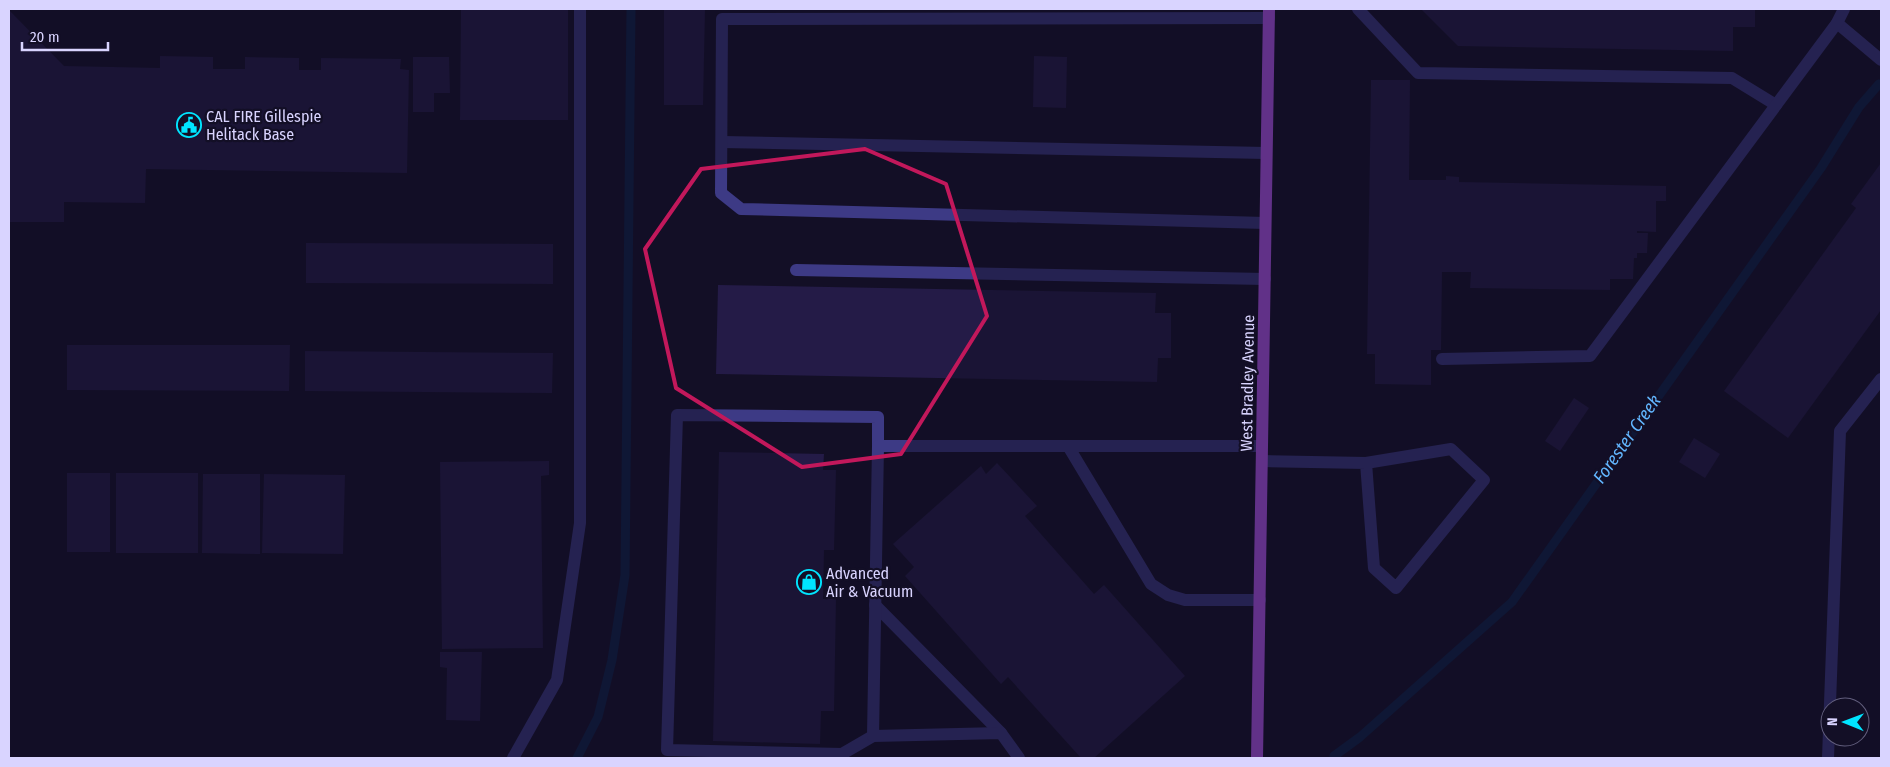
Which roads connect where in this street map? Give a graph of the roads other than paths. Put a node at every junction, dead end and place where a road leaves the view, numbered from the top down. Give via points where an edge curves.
1 (580, 9) edge
2 (1358, 9) edge
3 (1844, 9) edge
4 (1269, 13) edge
5 (1837, 23) junction
6 (1881, 60) edge
7 (1776, 105) junction
8 (722, 142) junction
9 (1266, 153) junction
10 (1265, 223) junction
11 (796, 270) dead end
12 (1265, 279) junction
13 (1442, 359) dead end
14 (1881, 379) edge
15 (878, 446) junction
16 (1068, 446) junction
17 (1262, 446) junction
18 (1262, 461) junction
19 (1366, 463) junction
20 (1260, 600) junction
21 (874, 605) junction
22 (1001, 733) junction
23 (873, 736) junction
24 (513, 758) edge
25 (1019, 758) edge
26 (1257, 758) edge
27 (1828, 758) edge

1 - 24 lane via 580,523 557,680
2 - 7 lane via 1418,73 1732,78
3 - 5 lane
4 - 8 lane via 722,19
4 - 9 main road, West Bradley Avenue
5 - 6 lane
5 - 7 lane
7 - 13 lane via 1590,356
8 - 9 lane
8 - 10 lane via 721,193 741,209
9 - 10 main road, West Bradley Avenue
10 - 12 main road, West Bradley Avenue
11 - 12 lane
12 - 17 main road, West Bradley Avenue
14 - 27 lane via 1840,431
15 - 16 lane
15 - 21 lane
15 - 23 lane via 878,417 677,415 667,750 842,754
16 - 17 lane
16 - 20 lane via 1151,584 1168,596 1185,600
17 - 18 main road, West Bradley Avenue
18 - 19 lane
18 - 20 main road, West Bradley Avenue
19 - 19 lane via 1451,449 1484,480 1396,588 1374,568
20 - 26 main road, West Bradley Avenue
21 - 22 lane
21 - 23 lane
22 - 23 lane
22 - 25 lane

